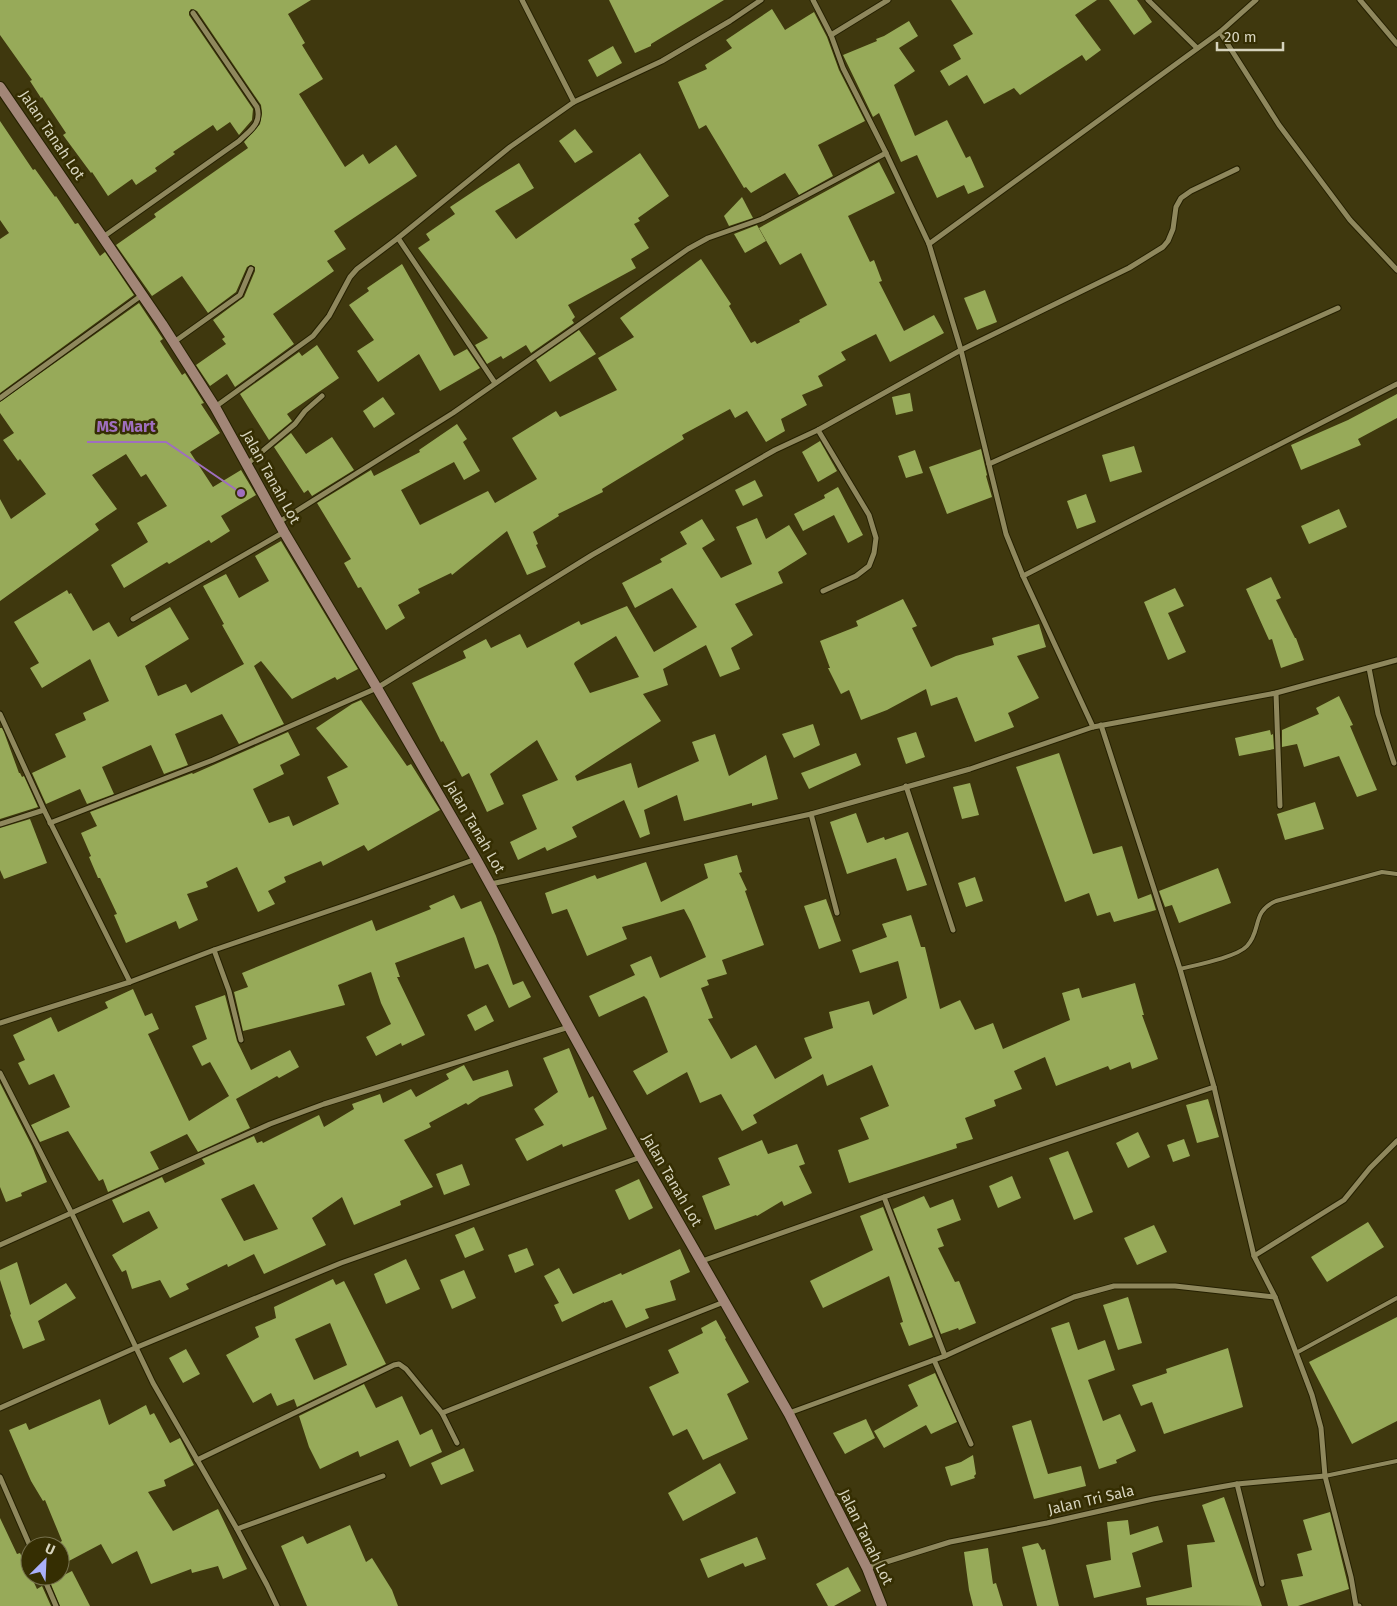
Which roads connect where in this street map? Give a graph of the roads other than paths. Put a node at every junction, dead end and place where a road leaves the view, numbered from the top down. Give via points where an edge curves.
1 (522, 0) edge
2 (761, 0) edge
3 (813, 0) edge
4 (888, 0) edge
5 (1148, 0) edge
6 (1256, 0) edge
7 (1360, 0) edge
8 (193, 14) dead end
9 (1220, 32) junction
10 (831, 35) junction
11 (1397, 44) edge
12 (1197, 48) junction
13 (0, 87) edge
14 (574, 102) junction
15 (886, 153) junction
16 (1237, 169) dead end
17 (103, 237) junction
18 (398, 238) junction
19 (929, 244) junction
20 (251, 269) dead end
21 (1397, 270) edge
22 (142, 295) junction
23 (1338, 308) dead end
24 (174, 342) junction
25 (961, 350) junction
26 (495, 383) junction
27 (1397, 384) edge
28 (322, 396) dead end
29 (0, 398) edge
30 (215, 407) junction
31 (818, 430) junction
32 (247, 464) junction
33 (989, 464) junction
34 (281, 527) junction
35 (1022, 576) junction
36 (823, 591) dead end
37 (133, 619) dead end
38 (1397, 660) edge
39 (1369, 668) junction
40 (377, 688) junction
41 (1276, 693) junction
42 (0, 714) edge
43 (1101, 725) junction
44 (1093, 727) junction
45 (1394, 764) dead end
46 (906, 786) junction
47 (1280, 806) dead end
48 (44, 810) junction
49 (811, 814) junction
50 (50, 822) junction
51 (0, 824) edge
52 (476, 858) junction
53 (1397, 874) edge
54 (490, 884) junction
55 (837, 914) dead end
56 (953, 930) dead end
57 (214, 950) junction
58 (1180, 969) junction
59 (130, 982) junction
60 (0, 1023) edge
61 (569, 1027) junction
62 (241, 1040) dead end
63 (0, 1073) edge
64 (1214, 1087) junction
65 (1397, 1141) edge
66 (641, 1157) junction
67 (884, 1197) junction
68 (72, 1214) junction
69 (0, 1245) edge
70 (1254, 1256) junction
71 (702, 1261) junction
72 (1275, 1297) junction
73 (1397, 1298) edge
74 (724, 1302) junction
75 (135, 1348) junction
76 (1296, 1353) junction
77 (945, 1356) junction
78 (934, 1360) junction
79 (0, 1408) edge
80 (442, 1413) junction
81 (789, 1414) junction
82 (457, 1443) dead end
83 (971, 1444) dead end
84 (197, 1460) junction
85 (1397, 1461) edge
86 (383, 1476) dead end
87 (1325, 1476) junction
88 (0, 1477) edge
89 (1237, 1484) junction
90 (237, 1529) junction
91 (26, 1536) edge
92 (867, 1568) junction
93 (1262, 1584) dead end
94 (47, 1586) edge
95 (56, 1606) edge
96 (277, 1606) edge
97 (882, 1606) edge
98 (1357, 1606) edge

1 - 14 street
2 - 14 street via 662,61
3 - 10 street
4 - 10 street
5 - 12 street
6 - 9 street
7 - 11 street
8 - 17 street via 258,107 258,122 238,141
9 - 12 street
9 - 21 street via 1279,126 1350,220
10 - 15 street via 843,68
12 - 19 street
13 - 17 main road, Jalan Tanah Lot
14 - 18 street via 510,147
15 - 19 street
15 - 26 street via 762,219 708,238 688,249
16 - 25 street via 1181,198 1176,207 1173,229 1163,248 1129,268
17 - 22 main road, Jalan Tanah Lot
18 - 26 street
18 - 30 street via 350,277 329,316 313,336
19 - 25 street
20 - 24 street via 240,295
22 - 24 main road, Jalan Tanah Lot
22 - 29 street
23 - 33 street
24 - 30 main road, Jalan Tanah Lot
25 - 31 street
25 - 33 street
26 - 34 street
27 - 35 street
28 - 32 street via 295,424
30 - 32 main road, Jalan Tanah Lot
31 - 36 street via 869,515 876,538 869,566 856,576
31 - 40 street via 775,450 592,555
32 - 34 main road, Jalan Tanah Lot
33 - 35 street via 1006,534
34 - 37 street
34 - 40 main road, Jalan Tanah Lot
35 - 44 street
38 - 39 street
39 - 41 street
39 - 45 street via 1378,714
40 - 50 street via 213,760
40 - 52 main road, Jalan Tanah Lot
41 - 43 street
41 - 47 street
42 - 48 street
43 - 44 street
43 - 58 street
44 - 46 street via 970,769
46 - 49 street
46 - 56 street
48 - 50 street
48 - 51 street
49 - 54 street
49 - 55 street
50 - 59 street
52 - 54 main road, Jalan Tanah Lot
52 - 57 street
53 - 58 lane via 1382,872 1266,905 1248,945 1237,953
54 - 61 main road, Jalan Tanah Lot
57 - 59 street
57 - 62 street via 229,991
58 - 64 street
59 - 60 street
61 - 66 main road, Jalan Tanah Lot
61 - 68 street via 270,1124
63 - 68 street
64 - 67 street
64 - 70 street
65 - 70 street via 1344,1200
66 - 71 main road, Jalan Tanah Lot
66 - 75 street via 341,1263
67 - 71 street
67 - 77 street
68 - 69 street
68 - 75 street
70 - 72 street
71 - 74 main road, Jalan Tanah Lot
72 - 76 street
72 - 77 street via 1175,1286 1114,1286 1074,1297
73 - 76 lane
74 - 80 street
74 - 81 main road, Jalan Tanah Lot
75 - 79 street
75 - 84 street
76 - 87 street via 1320,1428
77 - 78 street
78 - 81 street
78 - 83 street
80 - 82 street
80 - 84 street via 399,1364
81 - 92 main road, Jalan Tanah Lot
84 - 90 street
85 - 87 lane
86 - 90 street
87 - 89 street, Jalan Tri Sala
87 - 98 street
88 - 91 street
89 - 92 street, Jalan Tri Sala via 950,1542
89 - 93 street
90 - 96 street
92 - 97 main road, Jalan Tanah Lot
94 - 95 street

